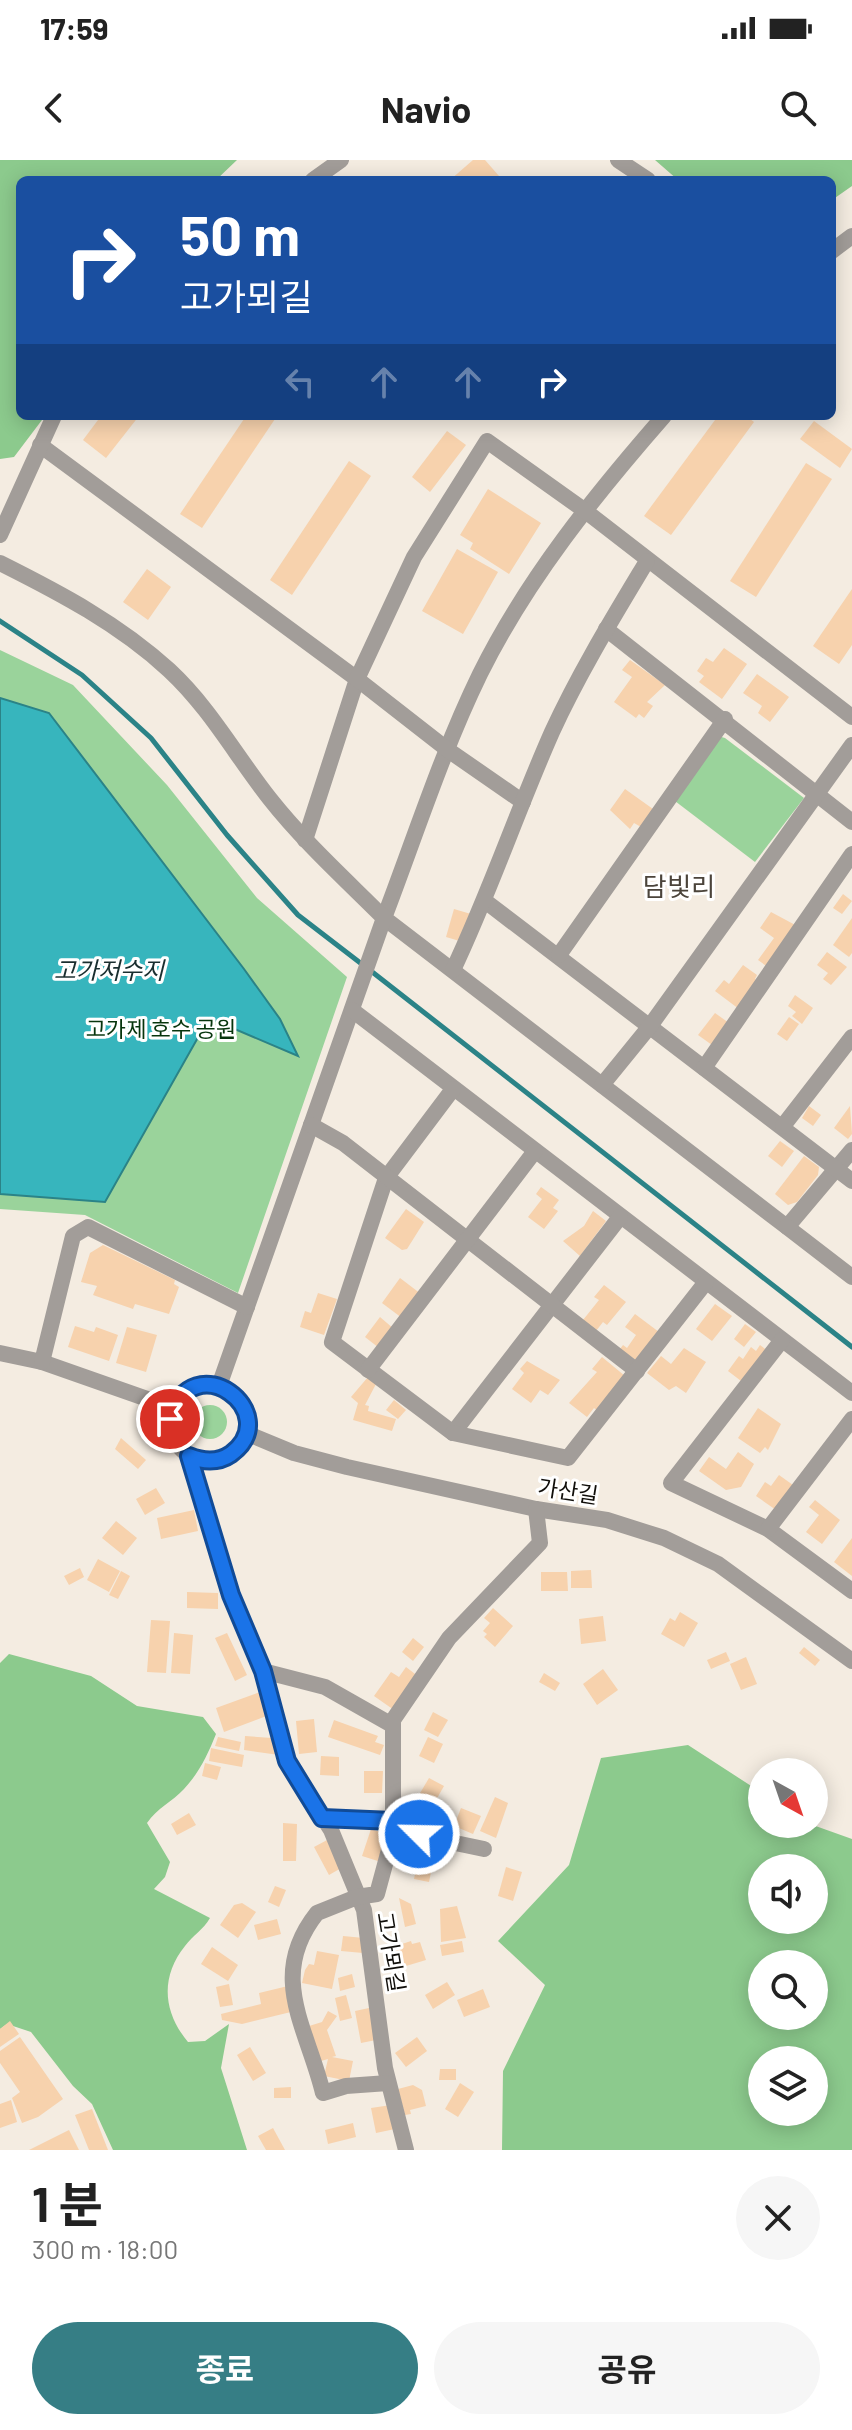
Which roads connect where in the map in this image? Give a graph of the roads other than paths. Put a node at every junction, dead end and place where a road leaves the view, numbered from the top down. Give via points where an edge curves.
1 (341, 160) edge
2 (618, 160) edge
3 (319, 176) edge
4 (642, 176) edge
5 (52, 420) edge
6 (661, 420) edge
7 (40, 445) junction
8 (584, 510) junction
9 (0, 535) edge
10 (647, 561) junction
11 (0, 563) edge
12 (606, 629) junction
13 (357, 679) junction
14 (852, 717) edge
15 (725, 719) junction
16 (852, 745) edge
17 (448, 750) junction
18 (816, 793) junction
19 (523, 802) junction
20 (852, 822) edge
21 (305, 840) junction
22 (852, 854) edge
23 (485, 901) junction
24 (384, 918) junction
25 (559, 955) junction
26 (453, 970) junction
27 (355, 1004) junction
28 (650, 1026) junction
29 (852, 1037) edge
30 (704, 1068) junction
31 (602, 1085) junction
32 (453, 1089) junction
33 (311, 1125) junction
34 (783, 1126) junction
35 (852, 1150) edge
36 (535, 1151) junction
37 (837, 1169) junction
38 (386, 1178) junction
39 (852, 1181) edge
40 (620, 1217) junction
41 (787, 1227) junction
42 (466, 1240) junction
43 (852, 1277) edge
44 (706, 1282) junction
45 (551, 1306) junction
46 (247, 1307) junction
47 (782, 1340) junction
48 (0, 1353) edge
49 (42, 1362) junction
50 (368, 1370) junction
51 (637, 1371) junction
52 (219, 1386) junction
53 (852, 1393) edge
54 (173, 1408) junction
55 (852, 1419) edge
56 (246, 1433) junction
57 (453, 1433) junction
58 (189, 1456) junction
59 (536, 1509) junction
60 (768, 1529) junction
61 (851, 1587) edge
62 (852, 1661) edge
63 (263, 1671) junction
64 (392, 1725) junction
65 (322, 1818) junction
66 (393, 1825) junction
67 (484, 1849) dead end
68 (357, 1897) junction
69 (388, 2083) junction
70 (406, 2150) edge

1 - 3 street
2 - 4 street
5 - 7 street
6 - 8 street
7 - 9 street
7 - 13 street
8 - 10 street
8 - 13 street via 487,441 414,557
8 - 17 street via 481,673
10 - 12 street
10 - 14 street
11 - 21 street via 65,595 171,672
12 - 15 street
12 - 19 street
13 - 17 street
13 - 21 street
15 - 18 street
15 - 25 street
16 - 18 street
17 - 19 street
17 - 24 street
18 - 20 street
18 - 28 street
19 - 23 street
21 - 24 street
22 - 30 street
23 - 25 street
23 - 26 street
24 - 26 street
24 - 27 street
25 - 28 street
26 - 31 street
27 - 32 street
27 - 33 street
28 - 30 street
28 - 31 street
29 - 34 street
30 - 34 street
31 - 41 street
32 - 36 street
32 - 38 street
33 - 38 street
33 - 46 street
34 - 37 street
35 - 37 street
36 - 40 street
36 - 42 street
37 - 39 street
37 - 41 street
38 - 42 street
38 - 50 street via 332,1342
40 - 44 street
40 - 45 street
41 - 43 street
42 - 45 street
42 - 50 street
44 - 47 street
44 - 51 street
45 - 51 street
45 - 57 street
46 - 49 street via 88,1227 73,1236
46 - 52 street
47 - 53 street
47 - 60 street via 671,1483
48 - 49 street
49 - 54 street
50 - 57 street
51 - 57 street via 568,1458
52 - 54 street via 197,1386
52 - 56 street via 239,1398
54 - 58 street via 174,1440
55 - 60 street
56 - 58 street via 223,1458
56 - 59 street, 가산길 via 347,1467
58 - 63 street, 고가뫼길 via 231,1595
59 - 62 street, 가산길 via 607,1520 664,1538 718,1564
59 - 64 street via 540,1543 449,1638 400,1705
60 - 61 street
63 - 64 street via 325,1687
63 - 65 street, 고가뫼길 via 287,1761
64 - 66 street
65 - 66 street
65 - 68 street, 고가뫼길
66 - 67 street
66 - 68 street via 377,1894
68 - 69 street, 고가뫼길 via 370,1939
68 - 69 street via 324,1908 309,1923 291,1960 293,2002 323,2093
69 - 70 street, 고가뫼길

